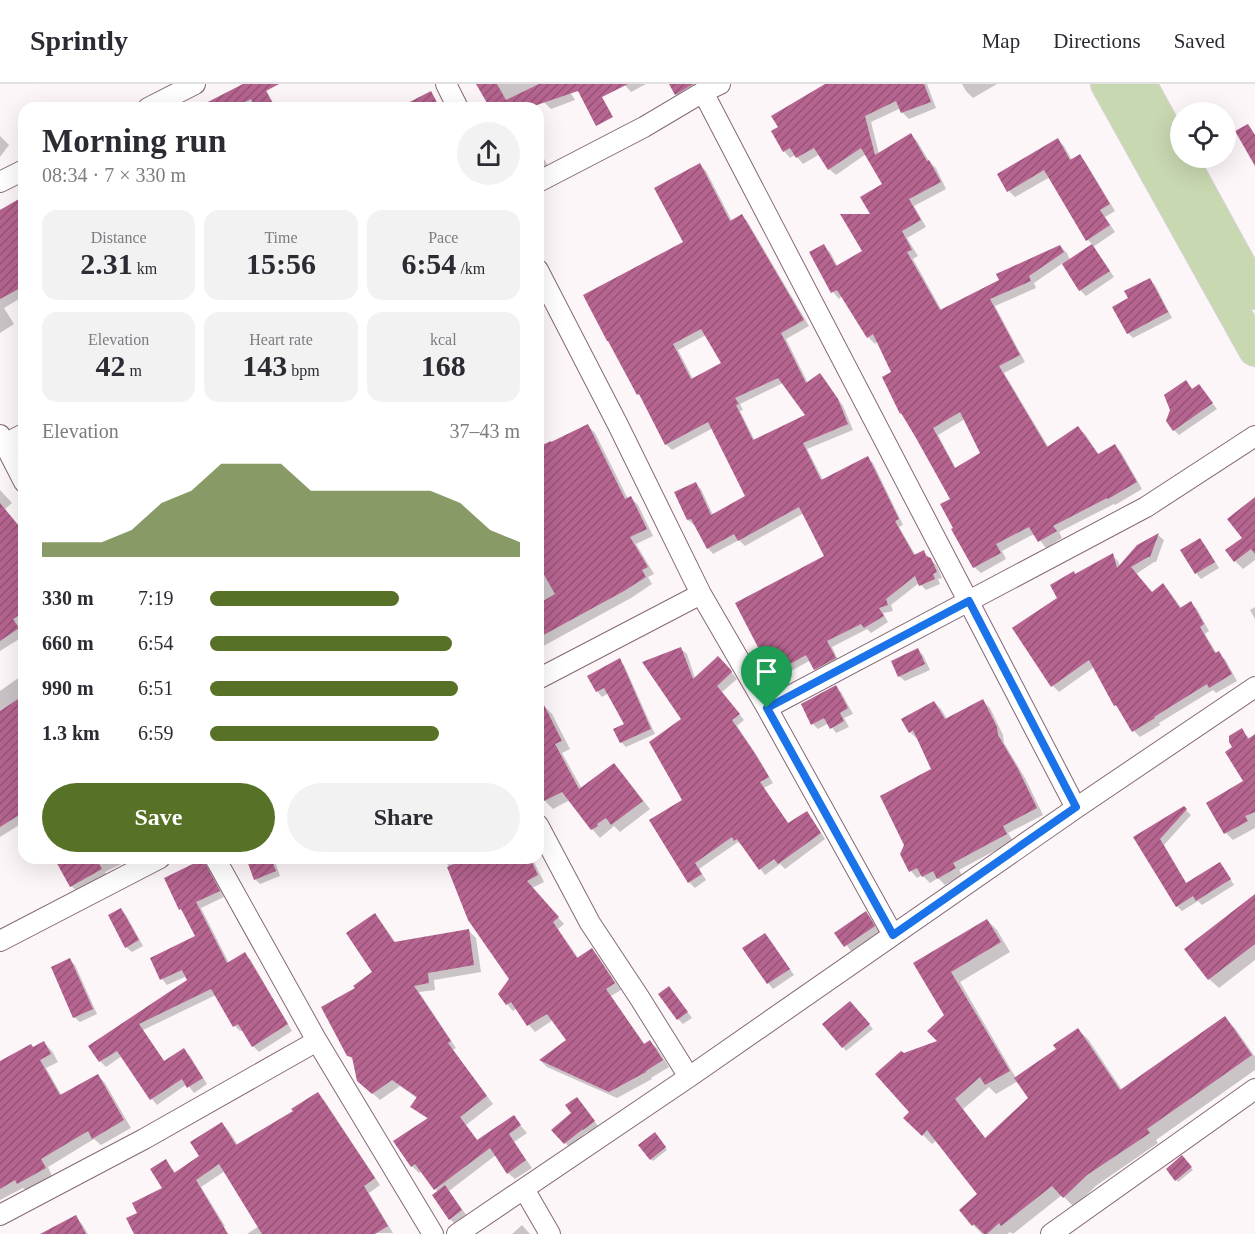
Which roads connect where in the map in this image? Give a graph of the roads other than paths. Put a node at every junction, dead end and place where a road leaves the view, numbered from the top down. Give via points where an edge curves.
1 (195, 84) edge
2 (446, 84) edge
3 (1107, 84) edge
4 (1140, 84) edge
5 (712, 88) edge
6 (160, 102) edge
7 (455, 102) edge
8 (1170, 137) edge
9 (1187, 168) edge
10 (18, 173) edge
11 (544, 179) edge
12 (0, 182) edge
13 (544, 282) edge
14 (1255, 293) edge
15 (1255, 350) edge
16 (18, 436) edge
17 (1255, 436) edge
18 (2, 440) edge
19 (18, 471) edge
20 (701, 594) junction
21 (969, 601) junction
22 (544, 676) edge
23 (1255, 687) edge
24 (767, 708) junction
25 (1076, 807) junction
26 (544, 836) edge
27 (148, 864) edge
28 (218, 864) edge
29 (2, 934) edge
30 (893, 935) junction
31 (317, 1041) junction
32 (689, 1077) junction
33 (1255, 1089) edge
34 (524, 1189) junction
35 (0, 1215) edge
36 (432, 1234) edge
37 (457, 1234) edge
38 (550, 1234) edge
39 (1051, 1234) edge

1 - 6 street
2 - 7 street
3 - 15 main road
4 - 8 main road
5 - 11 street
5 - 21 street
9 - 14 main road
10 - 12 street
13 - 20 street
16 - 18 street
17 - 21 street via 1146,507
18 - 19 street
20 - 22 street
20 - 24 street
21 - 24 street
21 - 25 street
23 - 25 street
24 - 30 street
25 - 30 street
26 - 32 street via 590,923
27 - 29 street
28 - 31 street
30 - 32 street
31 - 35 street
31 - 36 street
32 - 34 street
33 - 39 street
34 - 37 street
34 - 38 street

